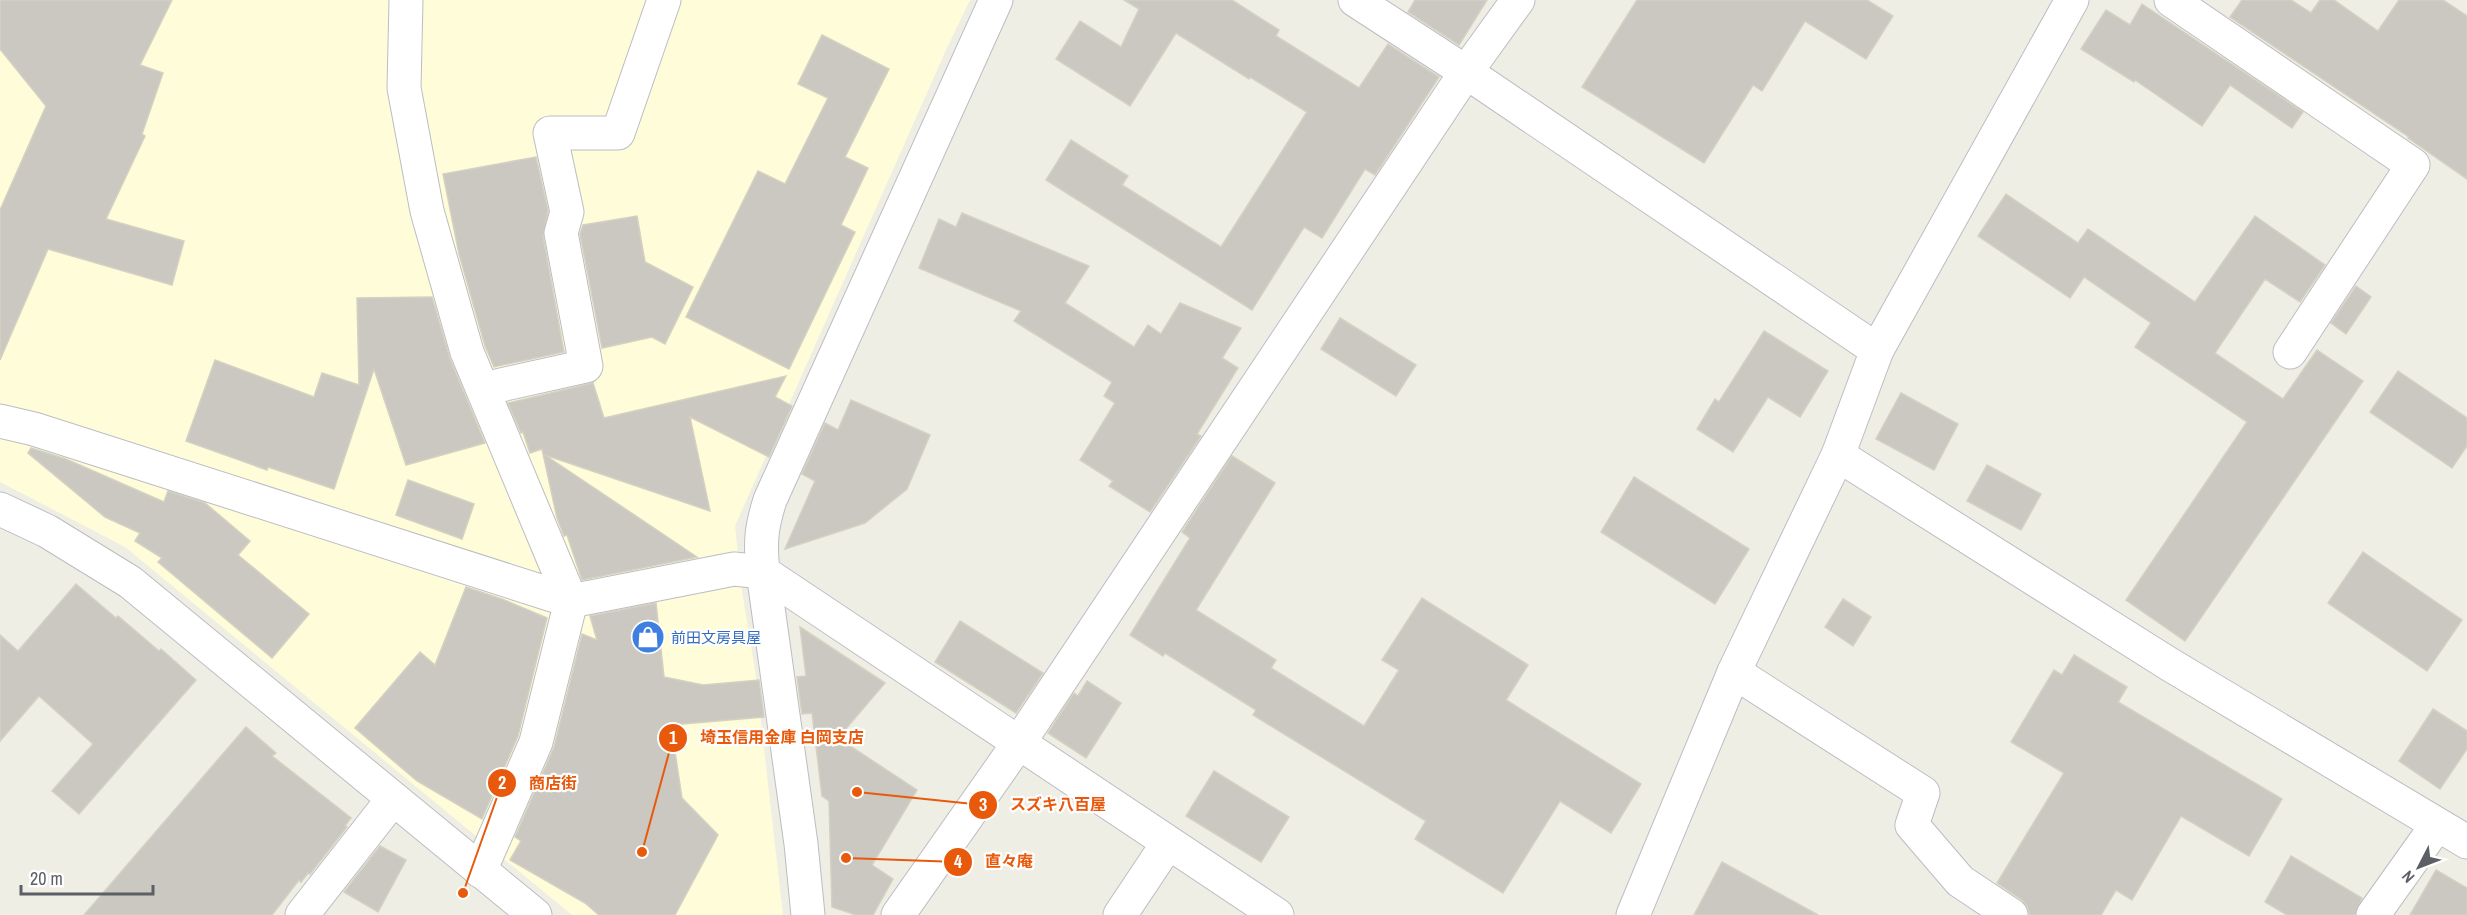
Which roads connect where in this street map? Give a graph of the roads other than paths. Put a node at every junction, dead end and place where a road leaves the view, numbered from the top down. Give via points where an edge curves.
1 (406, 0) edge
2 (664, 0) edge
3 (996, 0) edge
4 (1355, 0) edge
5 (1518, 0) edge
6 (2072, 0) edge
7 (2171, 0) edge
8 (1466, 72) junction
9 (1876, 350) junction
10 (2290, 352) dead end
11 (483, 389) junction
12 (0, 421) edge
13 (1838, 455) junction
14 (0, 509) edge
15 (763, 572) junction
16 (571, 601) junction
17 (1734, 672) junction
18 (1018, 744) junction
19 (393, 800) junction
20 (2437, 825) junction
21 (2467, 842) edge
22 (1168, 843) junction
23 (480, 871) junction
24 (302, 915) edge
25 (535, 915) edge
26 (808, 915) edge
27 (898, 915) edge
28 (1120, 915) edge
29 (1277, 915) edge
30 (1633, 915) edge
31 (2011, 915) edge
32 (2373, 915) edge

1 - 11 street via 404,88 427,211 467,352
2 - 11 street via 618,133 550,133 567,213 561,234 586,366
3 - 15 street via 770,500 760,541
4 - 8 street
5 - 8 street
6 - 9 street
7 - 10 street via 2413,165
8 - 9 street
8 - 18 street
9 - 13 street
11 - 16 street
12 - 16 street
13 - 17 street
13 - 20 street via 2169,664
14 - 19 street via 47,531 130,582
15 - 16 street via 734,569
15 - 18 street
15 - 26 street
16 - 23 street via 536,742
17 - 30 street
17 - 31 street via 1923,794 1912,825 1960,881
18 - 22 street
18 - 27 street
19 - 23 street
19 - 24 street
20 - 21 street
20 - 32 street
22 - 28 street
22 - 29 street
23 - 25 street

